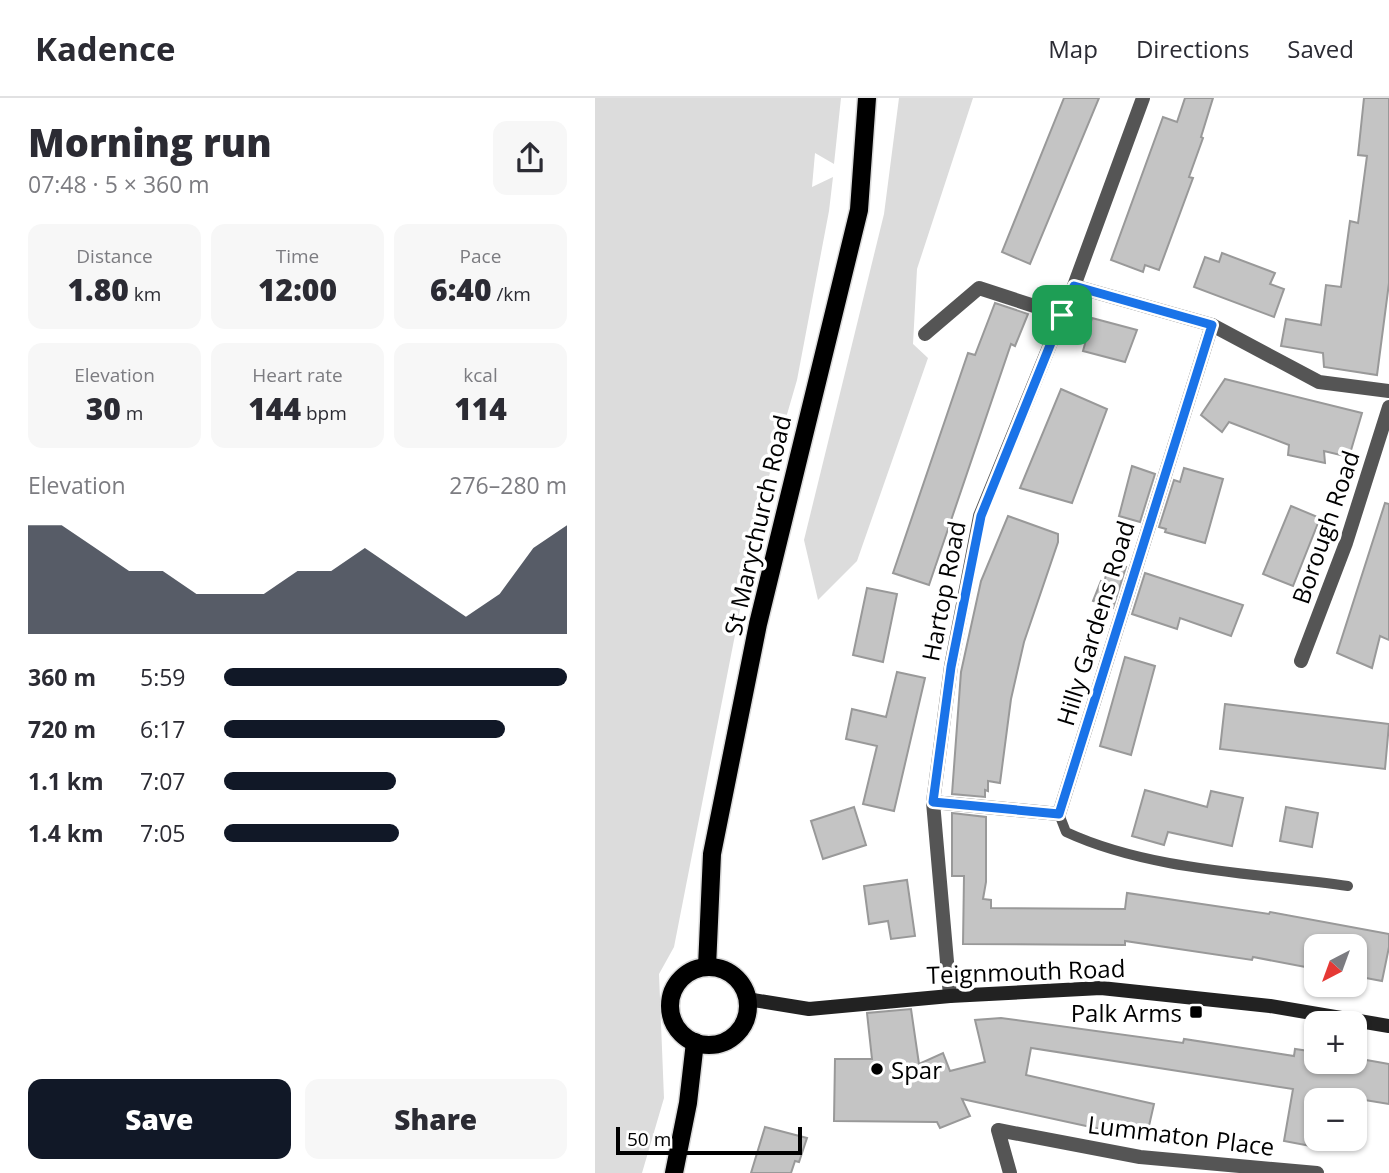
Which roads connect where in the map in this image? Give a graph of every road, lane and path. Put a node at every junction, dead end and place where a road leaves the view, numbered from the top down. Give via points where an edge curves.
1 (867, 98) edge
2 (1143, 98) edge
3 (1074, 286) junction
4 (1062, 315) junction
5 (1212, 325) junction
6 (925, 334) dead end
7 (1389, 391) edge
8 (1389, 407) edge
9 (1301, 661) dead end
10 (933, 802) junction
11 (1059, 814) junction
12 (1348, 886) dead end
13 (707, 967) junction
14 (950, 996) junction
15 (747, 999) junction
16 (1389, 1026) edge
17 (695, 1042) junction
18 (674, 1173) edge
19 (1010, 1173) edge
20 (1317, 1173) edge

1 - 13 main road, St Marychurch Road via 859,210 758,624 712,854
2 - 3 street, Hartop Road
3 - 4 street, Hartop Road
3 - 5 street
4 - 6 street via 979,288
4 - 10 street, Hartop Road via 981,516 951,667
5 - 7 street via 1319,382
5 - 11 street, Hilly Gardens Road
8 - 9 street, Borough Road via 1346,543
10 - 11 street
10 - 14 street, Hartop Road
11 - 12 lane via 1066,832 1156,861
13 - 15 main road via 728,972
13 - 17 main road via 683,976 670,999 675,1025
14 - 15 main road, Teignmouth Road via 809,1009
14 - 16 main road, Teignmouth Road via 1101,988 1271,1006
15 - 17 main road via 738,1032 718,1044
17 - 18 main road
19 - 20 street, Lummaton Place via 998,1130 1140,1157

